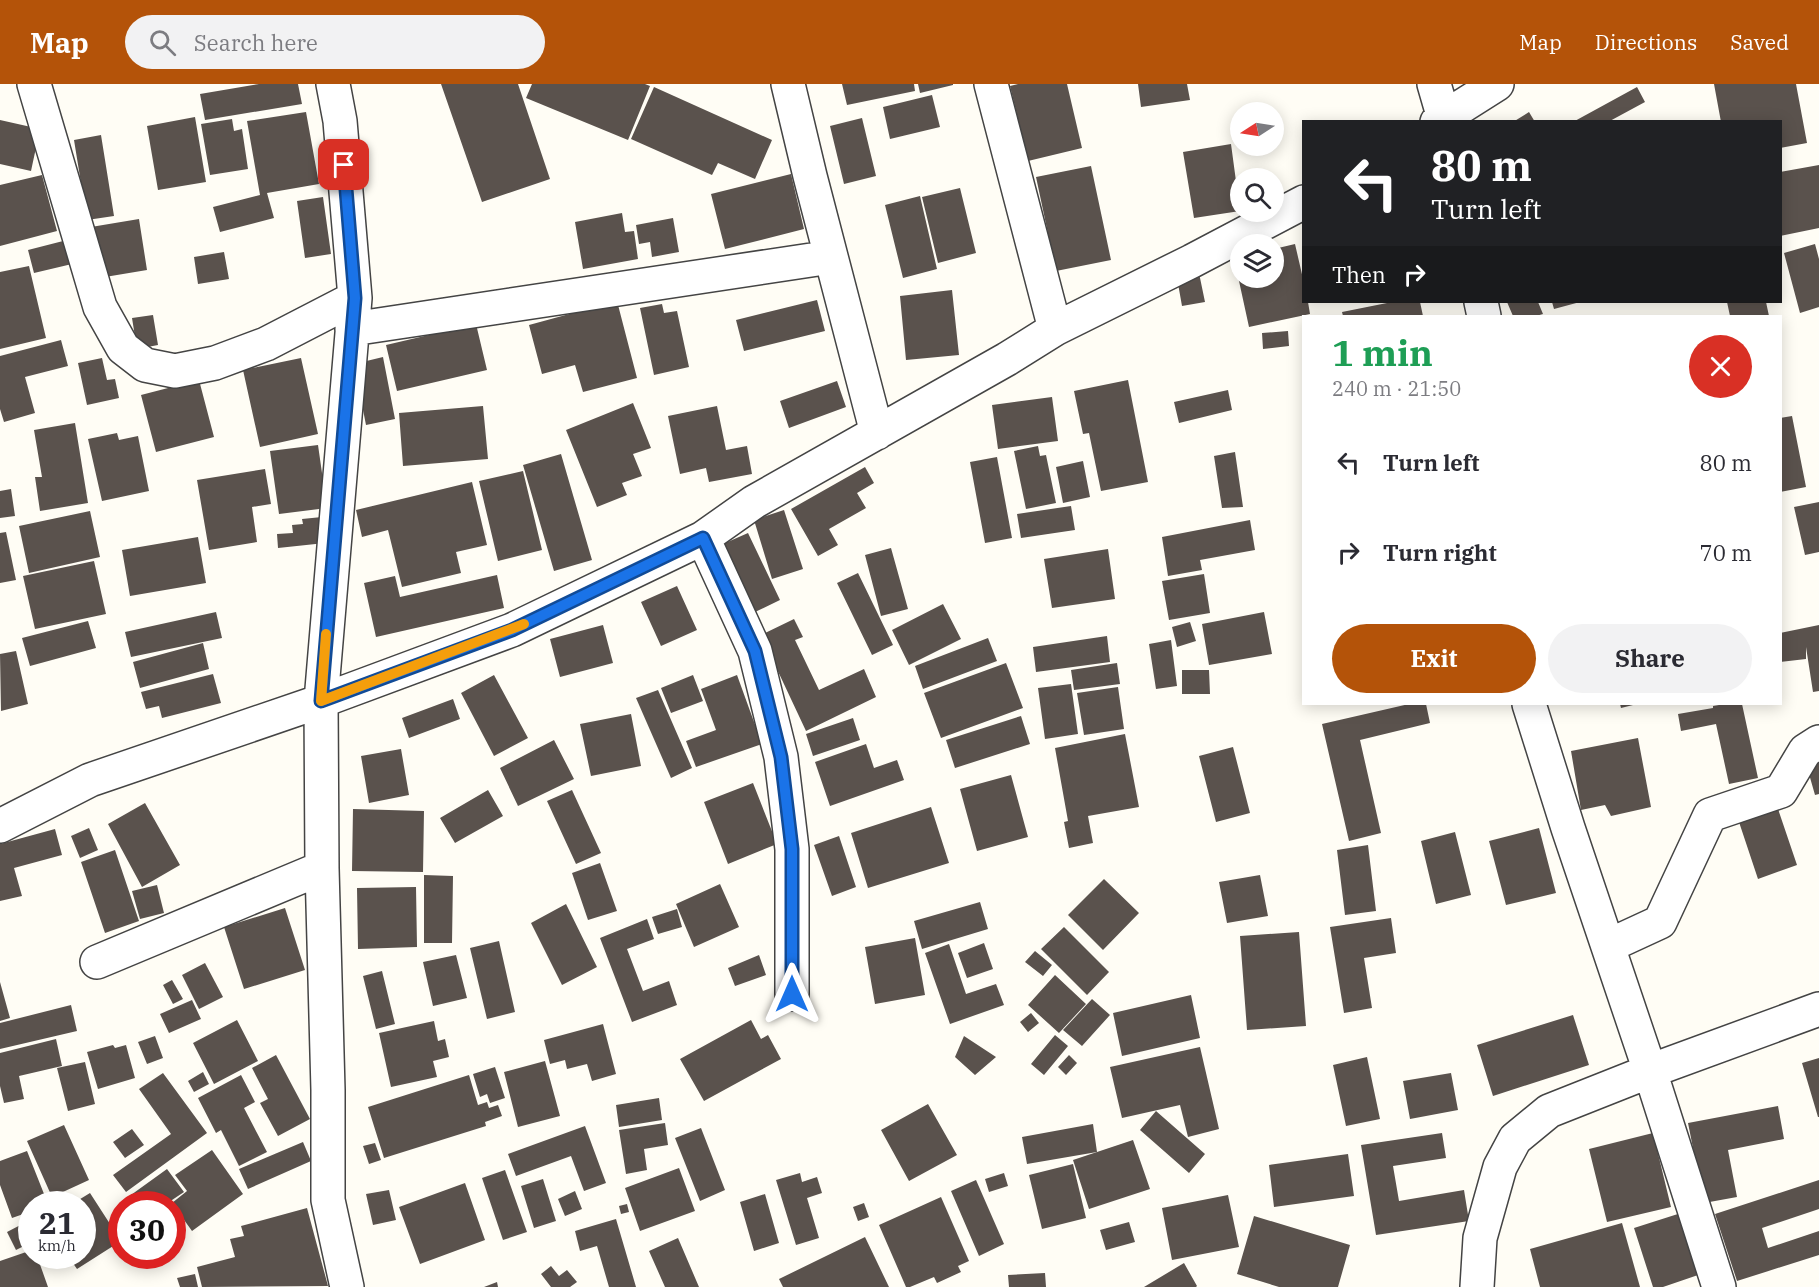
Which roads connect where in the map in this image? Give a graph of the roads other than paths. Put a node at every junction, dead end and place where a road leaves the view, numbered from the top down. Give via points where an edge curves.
1 (34, 84) edge
2 (333, 84) edge
3 (788, 84) edge
4 (991, 84) edge
5 (1434, 84) edge
6 (1497, 84) edge
7 (1442, 120) edge
8 (1302, 203) edge
9 (831, 257) junction
10 (354, 314) junction
11 (1055, 329) junction
12 (876, 433) junction
13 (703, 538) junction
14 (321, 701) junction
15 (1529, 705) edge
16 (1819, 742) edge
17 (0, 826) edge
18 (322, 868) junction
19 (1608, 946) junction
20 (97, 962) dead end
21 (792, 994) dead end
22 (1819, 1009) edge
23 (1650, 1071) junction
24 (347, 1287) edge
25 (1477, 1287) edge
26 (1719, 1287) edge

1 - 10 street via 100,307 123,348 145,365 175,371 215,363
2 - 10 street via 340,121
3 - 9 street
4 - 11 street
5 - 7 street
6 - 7 street
8 - 11 street
9 - 10 street
9 - 12 street
10 - 14 street
11 - 12 street
12 - 13 street via 754,502
13 - 14 street via 512,630
13 - 21 street via 755,651 781,757 792,849
14 - 17 street via 90,780
14 - 18 street
15 - 19 street
16 - 19 street via 1805,751 1781,791 1710,815 1660,922
18 - 20 street
18 - 24 street via 328,1200
19 - 23 street
22 - 23 street
23 - 25 street via 1549,1111 1515,1139 1500,1167 1480,1238
23 - 26 street

